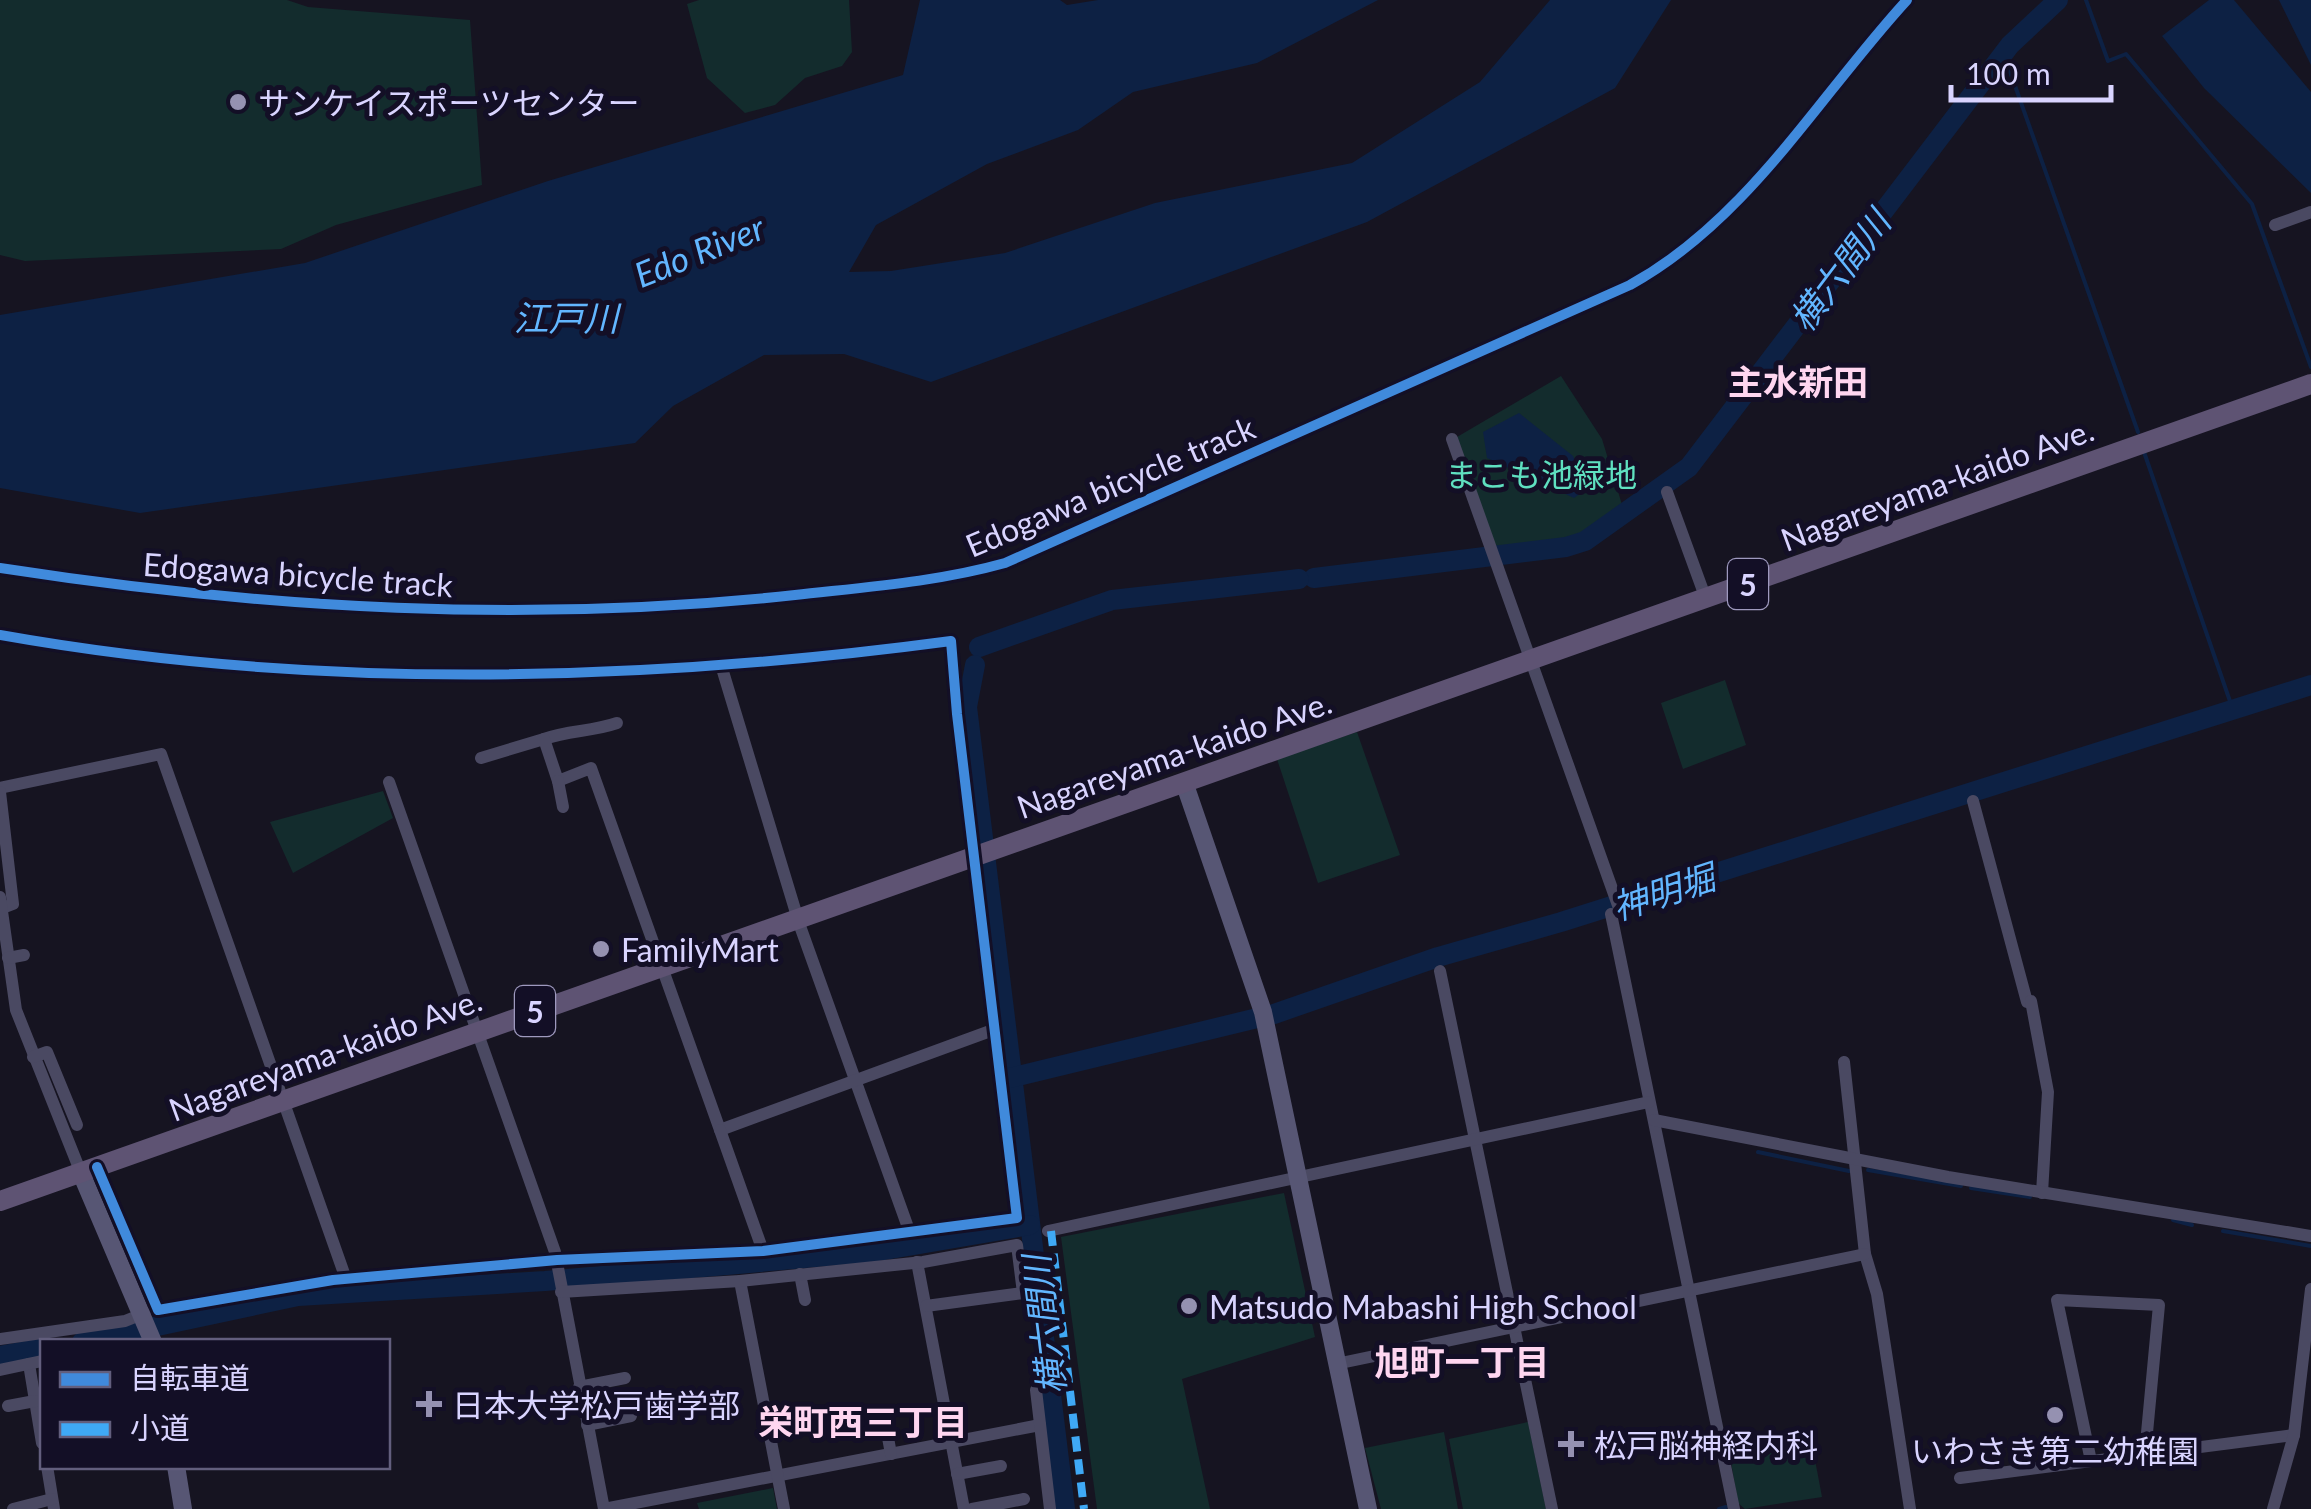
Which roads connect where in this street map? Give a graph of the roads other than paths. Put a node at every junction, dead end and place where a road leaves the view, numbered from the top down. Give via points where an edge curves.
1 (2310, 213) edge
2 (2275, 225) dead end
3 (2311, 384) edge
4 (1452, 439) dead end
5 (1667, 492) dead end
6 (1706, 598) junction
7 (0, 636) edge
8 (1531, 660) junction
9 (722, 665) junction
10 (617, 723) dead end
11 (544, 739) junction
12 (482, 758) dead end
13 (558, 781) junction
14 (389, 782) dead end
15 (1184, 782) junction
16 (0, 790) edge
17 (1973, 800) dead end
18 (558, 802) dead end
19 (982, 853) junction
20 (4, 904) edge
21 (798, 918) junction
22 (24, 955) dead end
23 (8, 958) junction
24 (662, 966) junction
25 (1440, 971) dead end
26 (993, 1030) junction
27 (478, 1032) junction
28 (40, 1054) junction
29 (1844, 1062) dead end
30 (854, 1080) junction
31 (286, 1100) junction
32 (1649, 1102) junction
33 (1654, 1120) junction
34 (77, 1124) dead end
35 (720, 1130) junction
36 (1475, 1140) junction
37 (1858, 1161) junction
38 (89, 1170) junction
39 (1297, 1178) junction
40 (2042, 1193) junction
41 (0, 1201) edge
42 (1048, 1231) dead end
43 (910, 1232) junction
44 (2311, 1236) edge
45 (763, 1251) junction
46 (1865, 1254) junction
47 (557, 1260) junction
48 (916, 1262) junction
49 (800, 1274) junction
50 (346, 1279) junction
51 (740, 1281) junction
52 (1688, 1289) junction
53 (2311, 1289) edge
54 (561, 1292) junction
55 (805, 1300) dead end
56 (926, 1306) junction
57 (148, 1313) junction
58 (1514, 1326) junction
59 (0, 1339) edge
60 (153, 1339) edge
61 (36, 1363) edge
62 (1336, 1364) junction
63 (0, 1370) edge
64 (624, 1378) dead end
65 (579, 1388) junction
66 (1036, 1390) dead end
67 (35, 1401) junction
68 (8, 1406) dead end
69 (631, 1416) dead end
70 (884, 1416) dead end
71 (587, 1425) junction
72 (1040, 1425) junction
73 (40, 1431) edge
74 (2294, 1435) junction
75 (951, 1442) junction
76 (891, 1454) junction
77 (2145, 1454) junction
78 (2091, 1461) junction
79 (1001, 1466) dead end
80 (47, 1469) edge
81 (177, 1469) edge
82 (958, 1474) junction
83 (778, 1476) junction
84 (1960, 1478) dead end
85 (1024, 1499) dead end
86 (53, 1504) edge
87 (13, 1509) edge
88 (184, 1509) edge
89 (784, 1509) edge
90 (964, 1509) edge
91 (1050, 1509) edge
92 (1368, 1509) edge
93 (1552, 1509) edge
94 (1734, 1509) edge
95 (1910, 1509) edge
96 (2273, 1509) edge

1 - 2 street
3 - 6 main road, Nagareyama-kaido Ave. / 5
4 - 8 street
5 - 6 street
6 - 8 main road, Nagareyama-kaido Ave. / 5
7 - 9 street via 171,660 381,672 512,676
8 - 15 main road, Nagareyama-kaido Ave. / 5
8 - 32 street via 1616,896
9 - 19 street via 951,641
9 - 21 street
10 - 11 street
11 - 12 street
11 - 13 street
13 - 18 street
13 - 24 street via 592,768
14 - 27 street
15 - 19 main road, Nagareyama-kaido Ave. / 5
15 - 39 street via 1264,1018
16 - 20 street
16 - 31 street via 161,754
17 - 40 street via 2048,1092
19 - 21 main road, Nagareyama-kaido Ave. / 5
19 - 26 street
20 - 23 street
21 - 24 main road, Nagareyama-kaido Ave. / 5
21 - 30 street
22 - 23 street
23 - 28 street via 16,1010
24 - 27 main road, Nagareyama-kaido Ave. / 5
24 - 35 street
25 - 36 street
26 - 30 street
26 - 43 street via 1017,1218
27 - 31 main road, Nagareyama-kaido Ave. / 5
27 - 47 street
28 - 34 street
28 - 38 street
29 - 37 street
30 - 35 street
30 - 43 street
31 - 38 main road, Nagareyama-kaido Ave. / 5
31 - 50 street
32 - 33 street
32 - 36 street
33 - 37 street
33 - 52 street
35 - 45 street
36 - 39 street
36 - 58 street
37 - 40 street
37 - 46 street
38 - 41 main road, Nagareyama-kaido Ave. / 5
38 - 57 street
39 - 42 street
39 - 62 street
40 - 44 street
43 - 45 street
45 - 47 street
46 - 52 street
46 - 95 street
47 - 50 street
47 - 54 street
48 - 49 street
48 - 56 street
48 - 56 street via 1017,1245 1023,1292
49 - 51 street
49 - 55 street
50 - 57 street
51 - 54 street
51 - 83 street
52 - 58 street
52 - 94 street
53 - 74 street
54 - 65 street
56 - 75 street
57 - 59 street
57 - 60 street
58 - 62 street
58 - 93 street
61 - 63 street
61 - 67 street
62 - 92 street
64 - 65 street
65 - 71 street
66 - 72 street
67 - 68 street
67 - 73 street
69 - 71 street
70 - 76 street
71 - 83 street via 604,1509
72 - 75 street
72 - 91 street
74 - 77 street
74 - 96 street
75 - 76 street
75 - 82 street
76 - 83 street
77 - 78 street
77 - 78 street via 2160,1305 2057,1300
78 - 84 street
79 - 82 street
80 - 86 street
81 - 88 street
82 - 90 street
83 - 89 street
85 - 90 street
86 - 87 street

